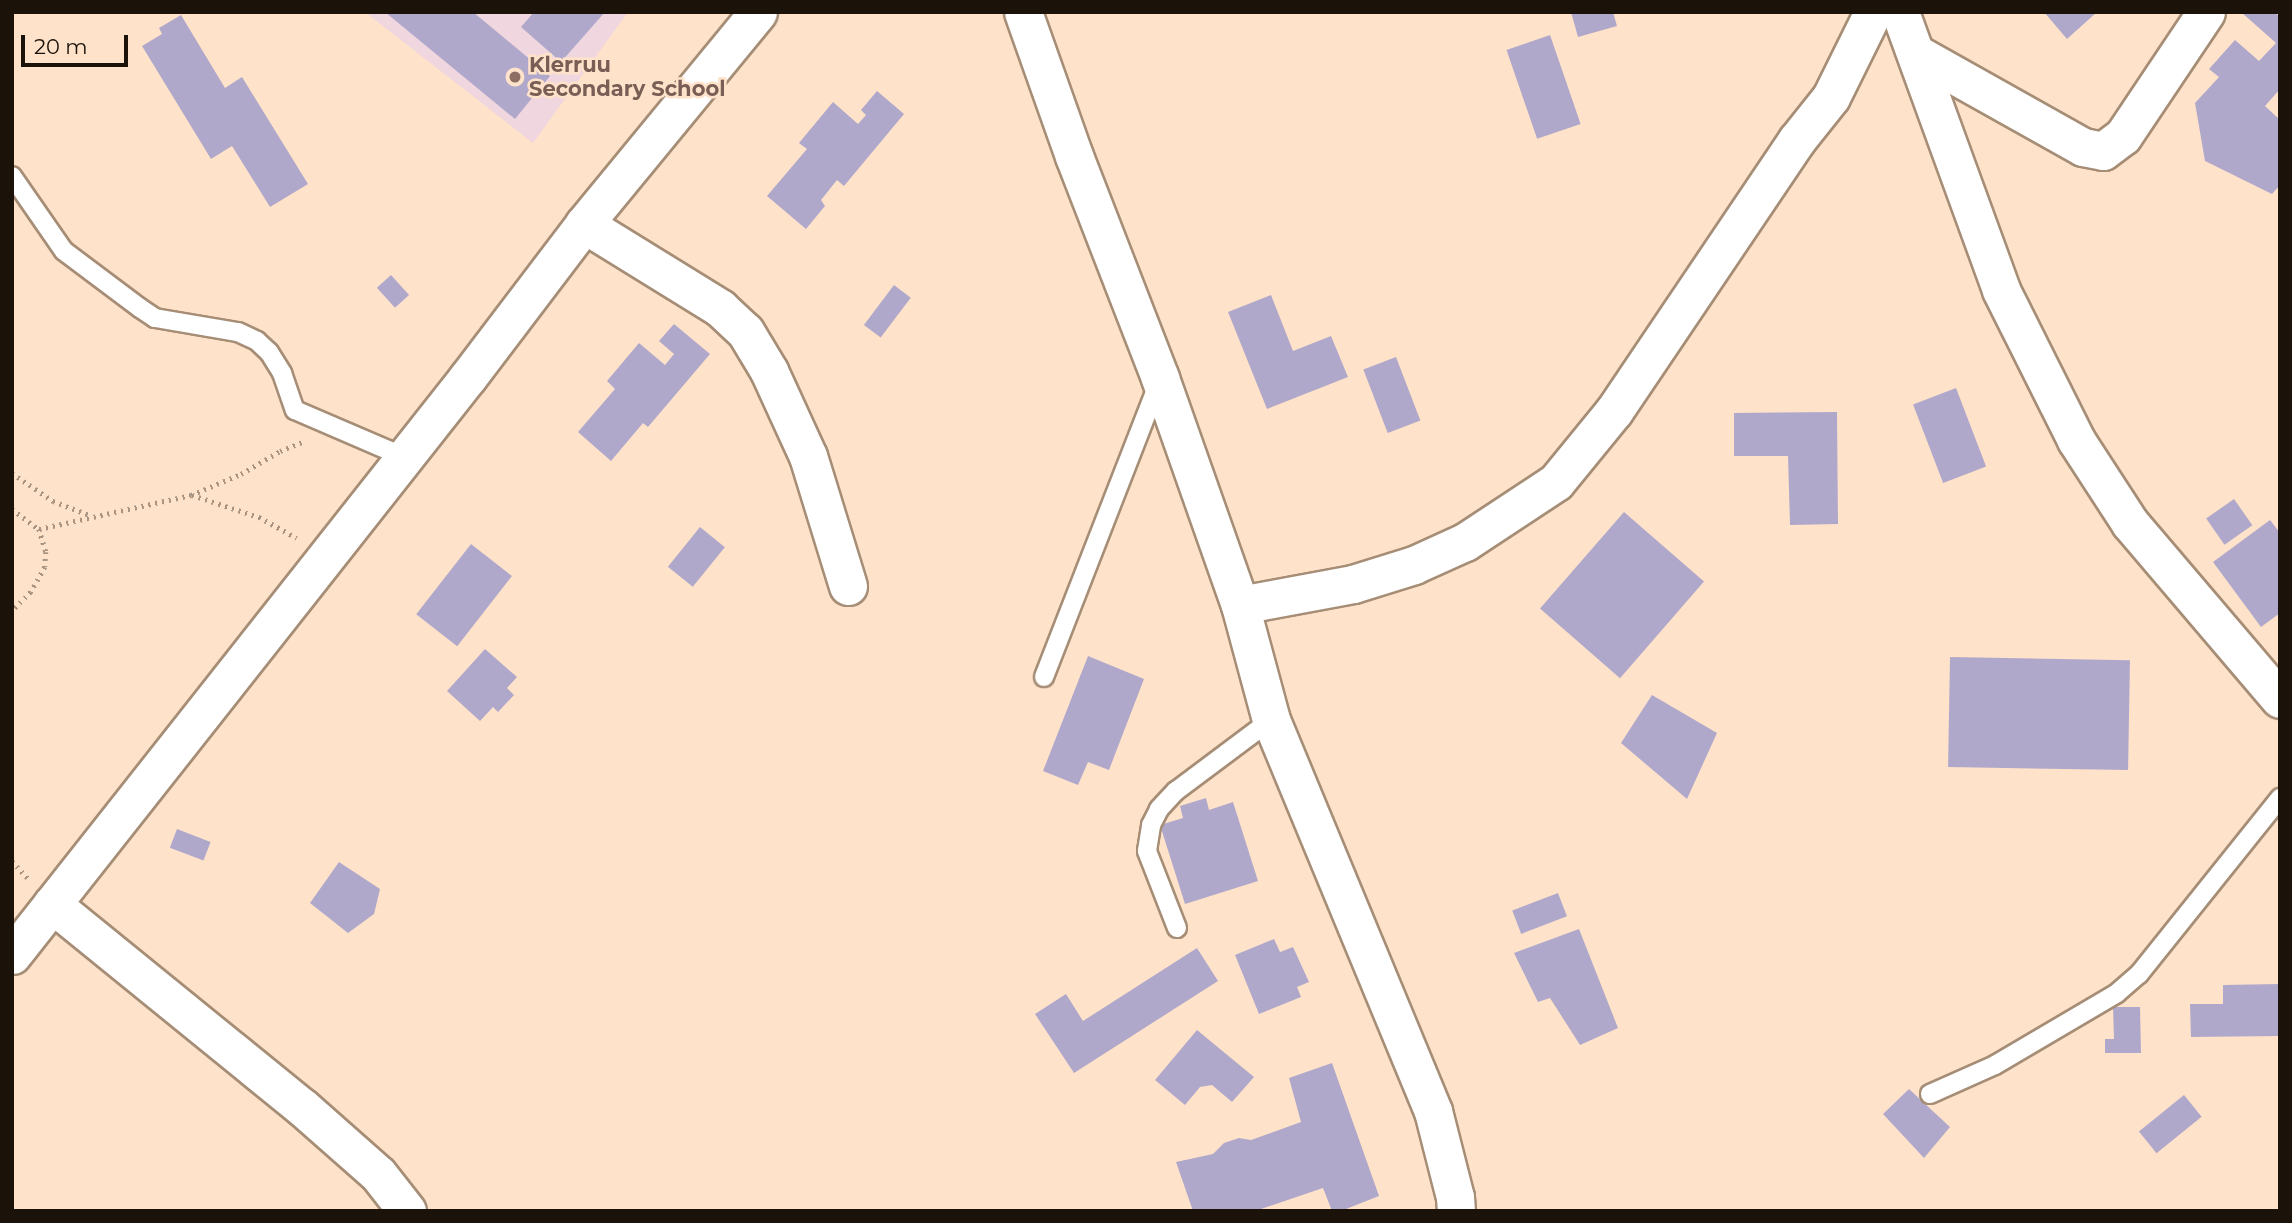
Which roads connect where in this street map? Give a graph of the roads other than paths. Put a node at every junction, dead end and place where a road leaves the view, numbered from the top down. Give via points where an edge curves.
1 (758, 12) edge
2 (1023, 12) edge
3 (1872, 12) edge
4 (1900, 12) edge
5 (2206, 12) edge
6 (1917, 54) junction
7 (12, 176) edge
8 (584, 224) junction
9 (1160, 378) junction
10 (404, 457) junction
11 (848, 586) dead end
12 (1240, 605) junction
13 (1044, 677) dead end
14 (2280, 699) edge
15 (1271, 720) junction
16 (2280, 798) edge
17 (52, 904) junction
18 (1177, 928) dead end
19 (12, 955) edge
20 (1930, 1094) dead end
21 (407, 1211) edge
22 (1456, 1211) edge

1 - 8 street
2 - 9 street
3 - 12 street via 1831,97 1796,141 1614,411 1556,482 1465,542 1414,565 1353,584
4 - 6 street
5 - 6 street via 2123,136 2103,150 2083,147
6 - 14 street via 2001,290 2076,440 2130,523
7 - 10 lane via 64,251 155,318 238,332 257,341 282,373 291,407 329,428
8 - 10 street
8 - 11 street via 720,308 745,331 808,456
9 - 12 street
9 - 13 lane
10 - 17 street
12 - 15 street
15 - 18 lane via 1176,791 1159,808 1151,825 1147,851
15 - 22 street via 1433,1111
16 - 20 lane via 2145,967 2117,993 1995,1065
17 - 19 street
17 - 21 street via 302,1107 378,1174

